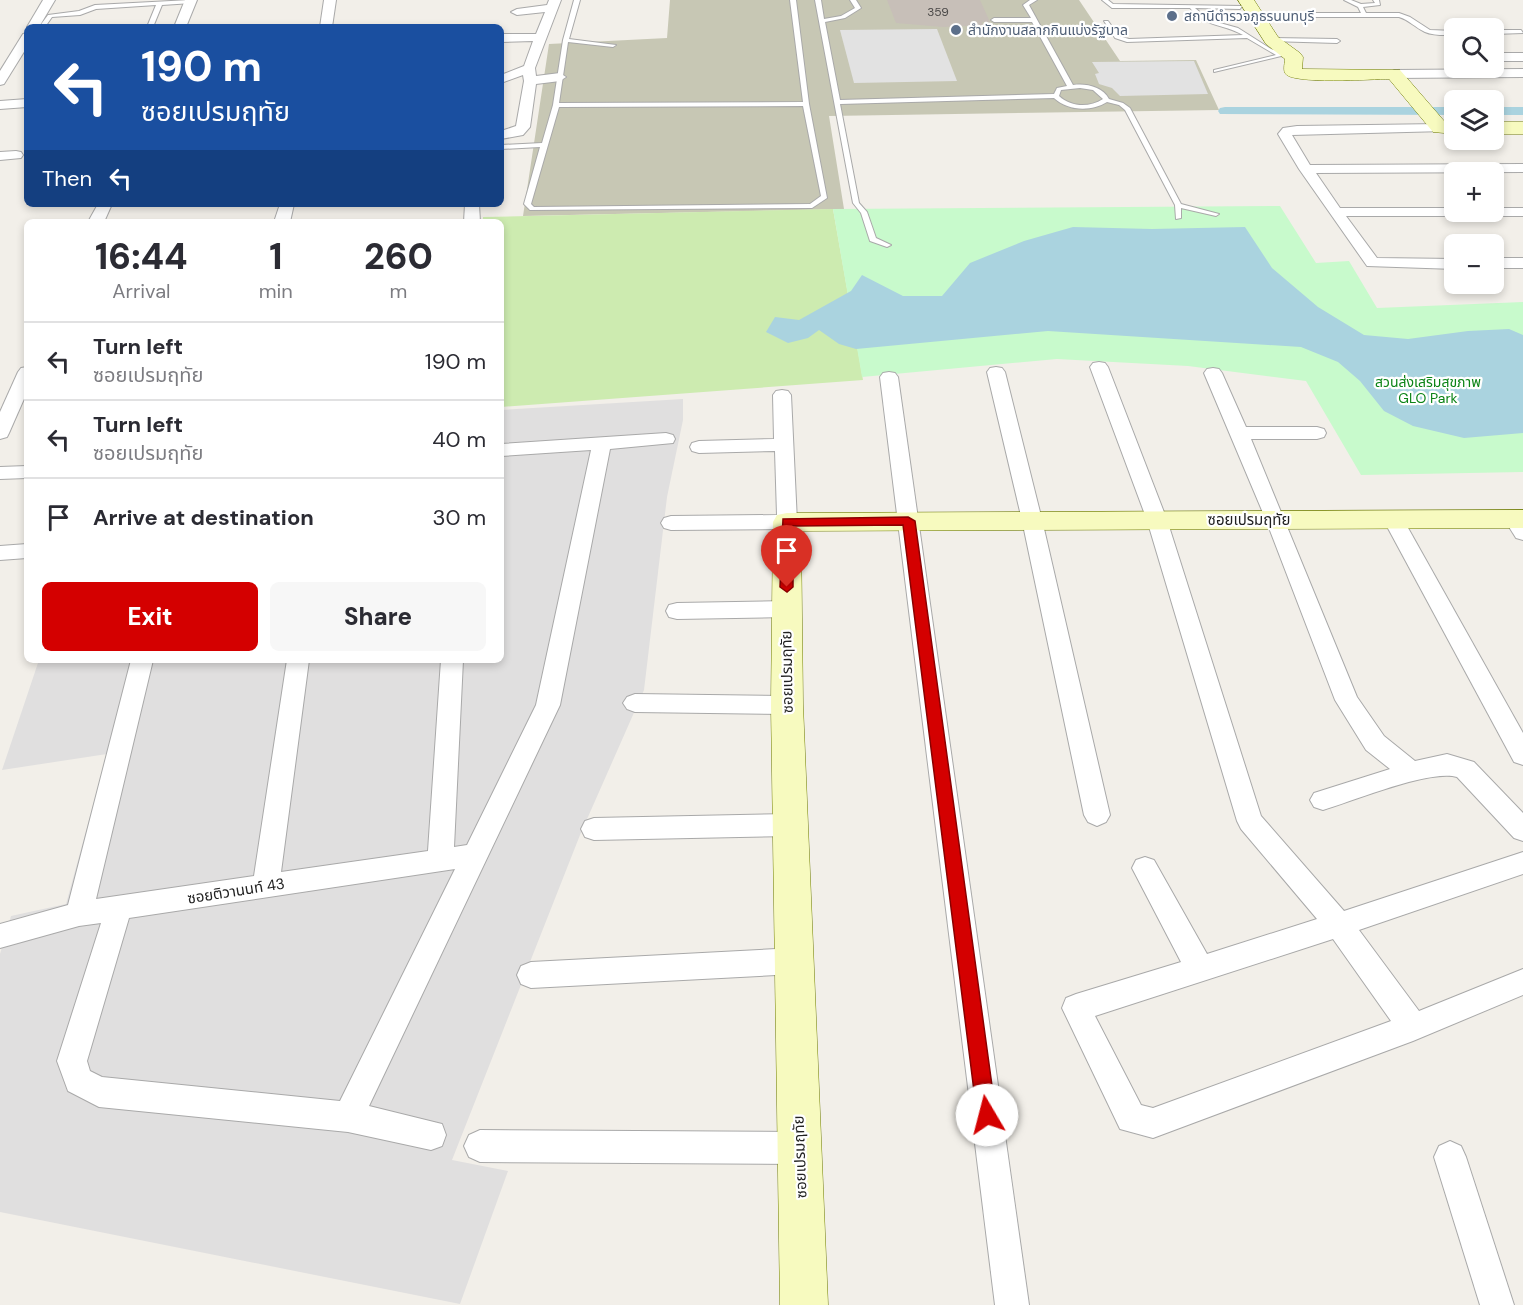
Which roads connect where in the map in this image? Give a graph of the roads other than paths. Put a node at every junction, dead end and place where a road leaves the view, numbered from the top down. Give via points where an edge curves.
1 (50, 0) edge
2 (98, 0) edge
3 (330, 0) edge
4 (577, 0) edge
5 (793, 0) edge
6 (818, 0) edge
7 (853, 0) edge
8 (1034, 0) edge
9 (1105, 0) edge
10 (1347, 0) edge
11 (1376, 0) edge
12 (191, 1) edge
13 (160, 3) junction
14 (1025, 3) edge
15 (1243, 3) edge
16 (554, 4) edge
17 (1191, 6) junction
18 (1360, 6) junction
19 (95, 7) junction
20 (517, 12) dead end
21 (1256, 15) junction
22 (1364, 15) junction
23 (994, 20) dead end
24 (1035, 20) junction
25 (822, 21) junction
26 (1106, 22) dead end
27 (35, 24) edge
28 (44, 24) edge
29 (151, 24) edge
30 (181, 24) edge
31 (326, 24) edge
32 (1504, 32) edge
33 (1521, 32) dead end
34 (1444, 33) edge
35 (541, 36) junction
36 (1245, 37) junction
37 (504, 38) edge
38 (566, 40) junction
39 (1272, 40) junction
40 (1337, 40) dead end
41 (24, 42) edge
42 (613, 45) dead end
43 (1286, 56) junction
44 (1504, 57) edge
45 (1523, 57) edge
46 (1216, 71) dead end
47 (1504, 73) edge
48 (1523, 73) edge
49 (530, 74) junction
50 (1444, 74) edge
51 (1394, 75) junction
52 (560, 77) junction
53 (504, 78) edge
54 (0, 81) edge
55 (1071, 87) junction
56 (1056, 96) junction
57 (1106, 100) junction
58 (837, 102) junction
59 (24, 103) edge
60 (806, 104) junction
61 (0, 105) edge
62 (556, 105) junction
63 (1436, 120) edge
64 (1504, 128) edge
65 (1523, 128) edge
66 (504, 134) edge
67 (544, 145) junction
68 (504, 147) edge
69 (15, 155) dead end
70 (0, 156) edge
71 (1523, 168) edge
72 (1306, 169) junction
73 (1178, 205) junction
74 (1337, 212) junction
75 (1523, 212) edge
76 (1216, 214) dead end
77 (1178, 218) dead end
78 (887, 245) dead end
79 (1504, 263) edge
80 (1523, 263) edge
81 (1444, 264) edge
82 (1099, 367) dead end
83 (996, 372) dead end
84 (1214, 373) dead end
85 (889, 377) dead end
86 (23, 380) edge
87 (0, 390) edge
88 (782, 395) dead end
89 (0, 433) edge
90 (1239, 433) junction
91 (1317, 433) dead end
92 (666, 439) dead end
93 (602, 442) junction
94 (784, 445) junction
95 (699, 447) dead end
96 (504, 450) edge
97 (24, 472) edge
98 (0, 473) edge
99 (1393, 519) junction
100 (1032, 520) junction
101 (1157, 520) junction
102 (1275, 520) junction
103 (908, 521) junction
104 (787, 522) junction
105 (671, 523) dead end
106 (1520, 524) edge
107 (24, 551) edge
108 (0, 553) edge
109 (787, 609) junction
110 (677, 611) dead end
111 (141, 663) edge
112 (298, 663) edge
113 (452, 663) edge
114 (635, 703) dead end
115 (787, 705) junction
116 (1523, 755) edge
117 (1411, 771) junction
118 (1323, 800) dead end
119 (1097, 814) dead end
120 (791, 825) junction
121 (594, 829) dead end
122 (1523, 830) edge
123 (474, 855) junction
124 (440, 861) junction
125 (1523, 863) edge
126 (1145, 868) dead end
127 (266, 886) junction
128 (119, 908) junction
129 (79, 914) junction
130 (1339, 925) junction
131 (0, 936) edge
132 (795, 961) junction
133 (1200, 969) junction
134 (531, 975) dead end
135 (1523, 982) edge
136 (1413, 1027) junction
137 (348, 1117) junction
138 (431, 1135) dead end
139 (480, 1146) dead end
140 (800, 1148) junction
141 (1450, 1157) dead end
142 (804, 1305) edge
143 (1012, 1305) edge
144 (1497, 1305) edge

1 - 27 street
2 - 19 lane
3 - 31 street
4 - 38 lane
5 - 60 lane
6 - 25 lane
7 - 25 lane via 858,8 850,14
8 - 14 lane
9 - 17 lane via 1112,6
10 - 18 lane
11 - 18 lane via 1378,4
12 - 13 lane
12 - 30 street
13 - 19 lane
13 - 29 lane
14 - 24 lane
15 - 17 lane
15 - 21 street
16 - 20 street
16 - 35 street
17 - 36 lane via 1207,22 1229,26
18 - 22 lane
19 - 28 lane via 50,16
21 - 22 lane
21 - 39 street
22 - 34 lane via 1410,17 1422,29
23 - 24 lane
24 - 55 lane
25 - 58 lane
26 - 36 lane via 1118,37 1129,41
32 - 33 lane
35 - 37 street
35 - 49 street
36 - 43 lane
38 - 42 lane
38 - 52 lane
39 - 40 lane
39 - 43 street
41 - 54 street
43 - 46 lane
43 - 51 street via 1293,72 1301,75
44 - 45 street
47 - 48 street
49 - 52 street
49 - 53 street
49 - 66 street via 523,127
50 - 51 street
51 - 63 street
52 - 62 lane
55 - 56 lane via 1059,89
55 - 57 lane via 1095,88
56 - 57 lane via 1064,103 1081,107
56 - 58 lane
57 - 73 lane via 1128,109
58 - 78 lane via 856,203 864,212 873,239
59 - 61 street
60 - 62 lane
60 - 67 lane via 825,197 813,206 532,209 527,204
62 - 67 lane
63 - 72 street via 1288,131 1285,134
64 - 65 street
67 - 68 lane
69 - 70 street
71 - 72 street
72 - 74 street
73 - 76 lane
73 - 77 lane
74 - 75 street
74 - 81 street via 1373,263
79 - 80 street
82 - 101 street
83 - 100 street
84 - 90 street
85 - 103 street
86 - 87 street
86 - 89 street
88 - 94 street
90 - 91 street
90 - 102 street
92 - 93 street
93 - 96 street
93 - 123 street via 548,705
94 - 95 street
94 - 104 street
97 - 98 street
99 - 102 street, ซอยเปรมฤทัย
99 - 106 street, ซอยเปรมฤทัย
99 - 116 street
100 - 101 street, ซอยเปรมฤทัย
100 - 103 street, ซอยเปรมฤทัย
100 - 119 street
101 - 102 street, ซอยเปรมฤทัย
101 - 130 street via 1250,821
102 - 117 street via 1347,700 1375,743
103 - 104 street, ซอยเปรมฤทัย
103 - 143 street
104 - 105 street
104 - 109 street, ซอยเปรมฤทัย
107 - 108 street
109 - 110 street
109 - 115 street, ซอยเปรมฤทัย
111 - 129 street
112 - 127 street
113 - 124 street
114 - 115 street
115 - 120 street, ซอยเปรมฤทัย
117 - 118 street
117 - 122 street via 1447,764 1465,769
120 - 121 street
120 - 132 street, ซอยเปรมฤทัย
123 - 124 street, ซอยติวานนท์ 43
123 - 137 street
124 - 127 street, ซอยติวานนท์ 43
125 - 130 street
126 - 133 street
127 - 128 street, ซอยติวานนท์ 43
128 - 129 street, ซอยติวานนท์ 43
128 - 137 street via 72,1061 79,1081 99,1092
129 - 131 street, ซอยติวานนท์ 43
130 - 133 street
130 - 136 street
132 - 134 street
132 - 140 street, ซอยเปรมฤทัย
133 - 136 street via 1076,1008 1131,1118 1153,1123
135 - 136 street
137 - 138 street
139 - 140 street
140 - 142 street, ซอยเปรมฤทัย
141 - 144 street

